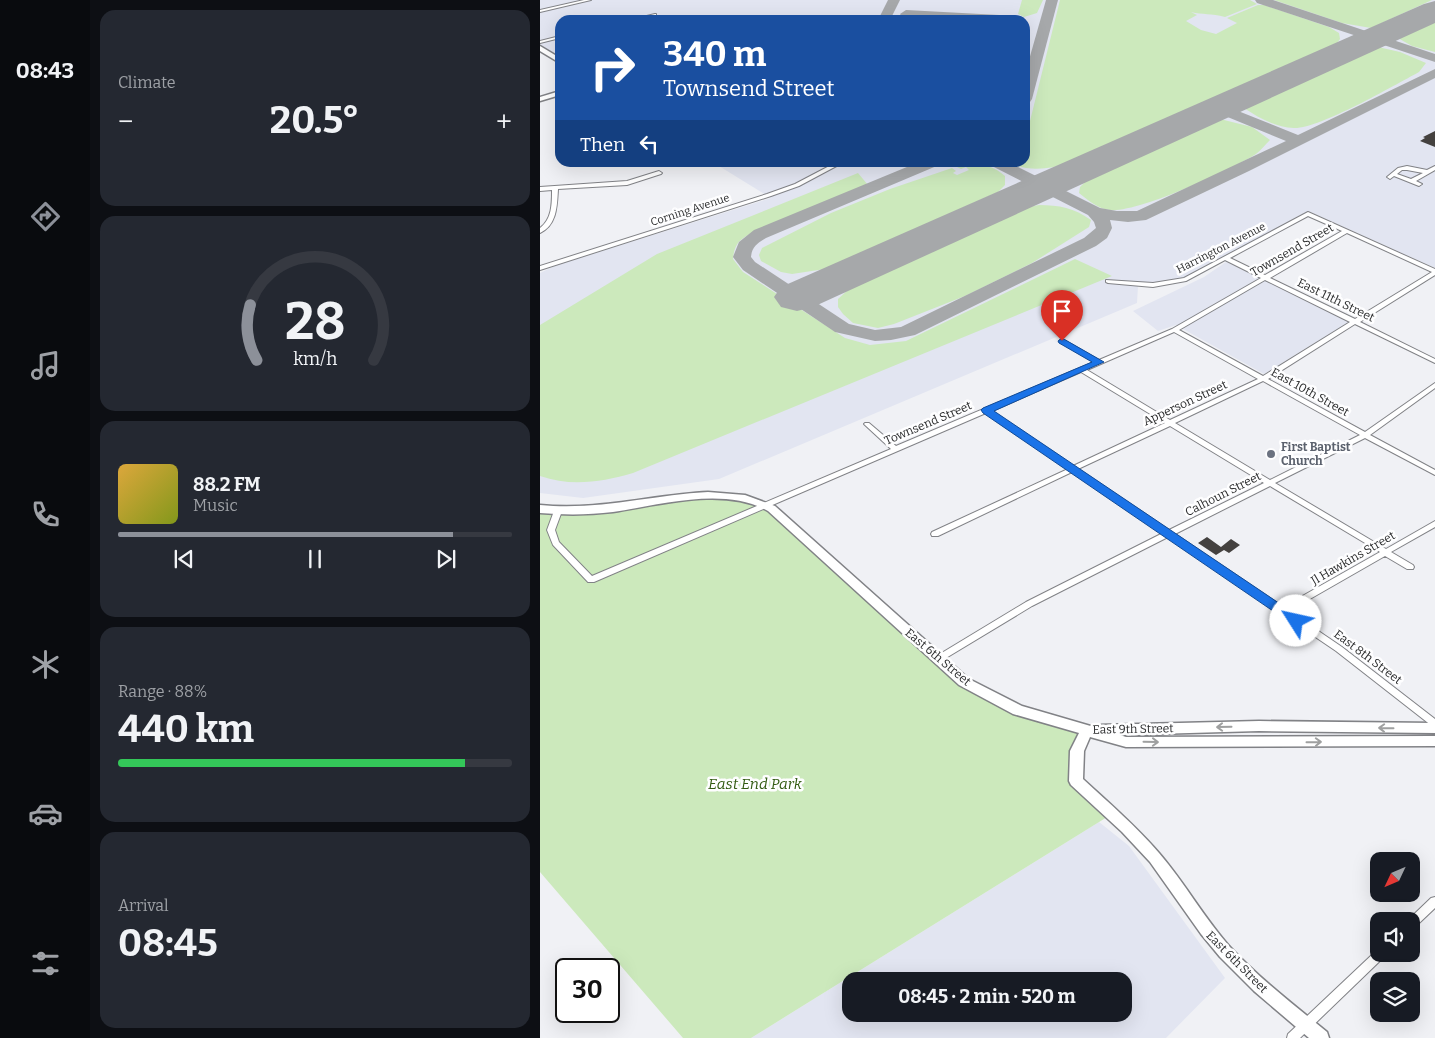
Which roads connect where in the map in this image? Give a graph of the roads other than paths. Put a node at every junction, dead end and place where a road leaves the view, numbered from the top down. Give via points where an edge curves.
1 (589, 0) edge
2 (540, 11) edge
3 (555, 38) edge
4 (540, 42) edge
5 (540, 48) edge
6 (555, 58) edge
7 (555, 94) edge
8 (543, 98) edge
9 (832, 167) edge
10 (1435, 168) edge
11 (659, 173) dead end
12 (1426, 173) junction
13 (1412, 180) junction
14 (1419, 184) dead end
15 (540, 189) edge
16 (555, 189) junction
17 (540, 231) edge
18 (1347, 232) junction
19 (1227, 258) junction
20 (540, 268) edge
21 (1435, 271) edge
22 (1266, 278) junction
23 (1108, 281) dead end
24 (1355, 322) junction
25 (1174, 330) junction
26 (1062, 341) dead end
27 (1435, 361) edge
28 (1099, 362) junction
29 (1082, 370) junction
30 (1263, 378) junction
31 (1435, 385) edge
32 (986, 410) junction
33 (1170, 423) junction
34 (867, 424) dead end
35 (1365, 435) junction
36 (895, 449) junction
37 (1072, 469) junction
38 (1435, 473) edge
39 (1270, 483) junction
40 (766, 505) junction
41 (540, 509) edge
42 (558, 511) junction
43 (1435, 524) edge
44 (935, 534) dead end
45 (1168, 534) junction
46 (1385, 552) junction
47 (1410, 567) dead end
48 (1283, 611) junction
49 (938, 659) junction
50 (1435, 726) edge
51 (1087, 730) junction
52 (1435, 741) edge
53 (1433, 906) edge
54 (1420, 917) edge
55 (1371, 962) edge
56 (1305, 1024) junction
57 (1292, 1038) edge
58 (1321, 1038) edge

1 - 2 street
3 - 4 street
5 - 6 main road
7 - 8 main road
9 - 20 street, Corning Avenue via 769,195
10 - 12 street
11 - 16 street via 627,182
12 - 13 street
12 - 13 street via 1407,168 1392,176
13 - 14 street
15 - 16 street
16 - 17 street via 552,219
18 - 19 street, Harrington Avenue via 1308,214
18 - 21 street
18 - 22 street, Townsend Street
19 - 22 street, East 11th Street
19 - 23 street, Harrington Avenue via 1172,283 1143,285
21 - 24 street, Apperson Street
22 - 24 street, East 11th Street
22 - 25 street, Townsend Street
24 - 27 street, East 11th Street
24 - 30 street, Apperson Street
25 - 28 street, Townsend Street
25 - 30 street, East 10th Street
26 - 28 street
28 - 29 street, Townsend Street
29 - 32 street, Townsend Street
29 - 33 street
30 - 33 street, Apperson Street
30 - 35 street, East 10th Street
31 - 35 street, Calhoun Street
32 - 36 street, Townsend Street
32 - 37 street, East 8th Street
33 - 37 street, Apperson Street
33 - 39 street
34 - 36 street
35 - 38 street, East 10th Street
35 - 39 street, Calhoun Street
36 - 40 street, Townsend Street
37 - 44 street, Apperson Street
37 - 45 street, East 8th Street
39 - 45 street, Calhoun Street
39 - 46 street
40 - 42 main road, East 6th Street via 708,494 612,508
40 - 42 street, Townsend Street via 591,580 556,543 551,530
40 - 49 main road, East 6th Street
41 - 42 main road, East 6th Street
43 - 46 street, Jl Hawkins Street
45 - 48 street, East 8th Street
45 - 49 street, Calhoun Street via 1029,604
46 - 47 street
46 - 48 street, Jl Hawkins Street
48 - 50 street, East 8th Street via 1366,669
49 - 51 main road, East 6th Street via 964,682 1018,710
50 -> 51 main road, East 9th Street
51 -> 52 main road, East 9th Street via 1126,742
51 - 56 main road, East 6th Street via 1077,751 1076,781 1155,858 1205,930 1226,953
53 - 54 street
55 - 56 street
56 - 57 street
56 - 58 main road, East 6th Street

